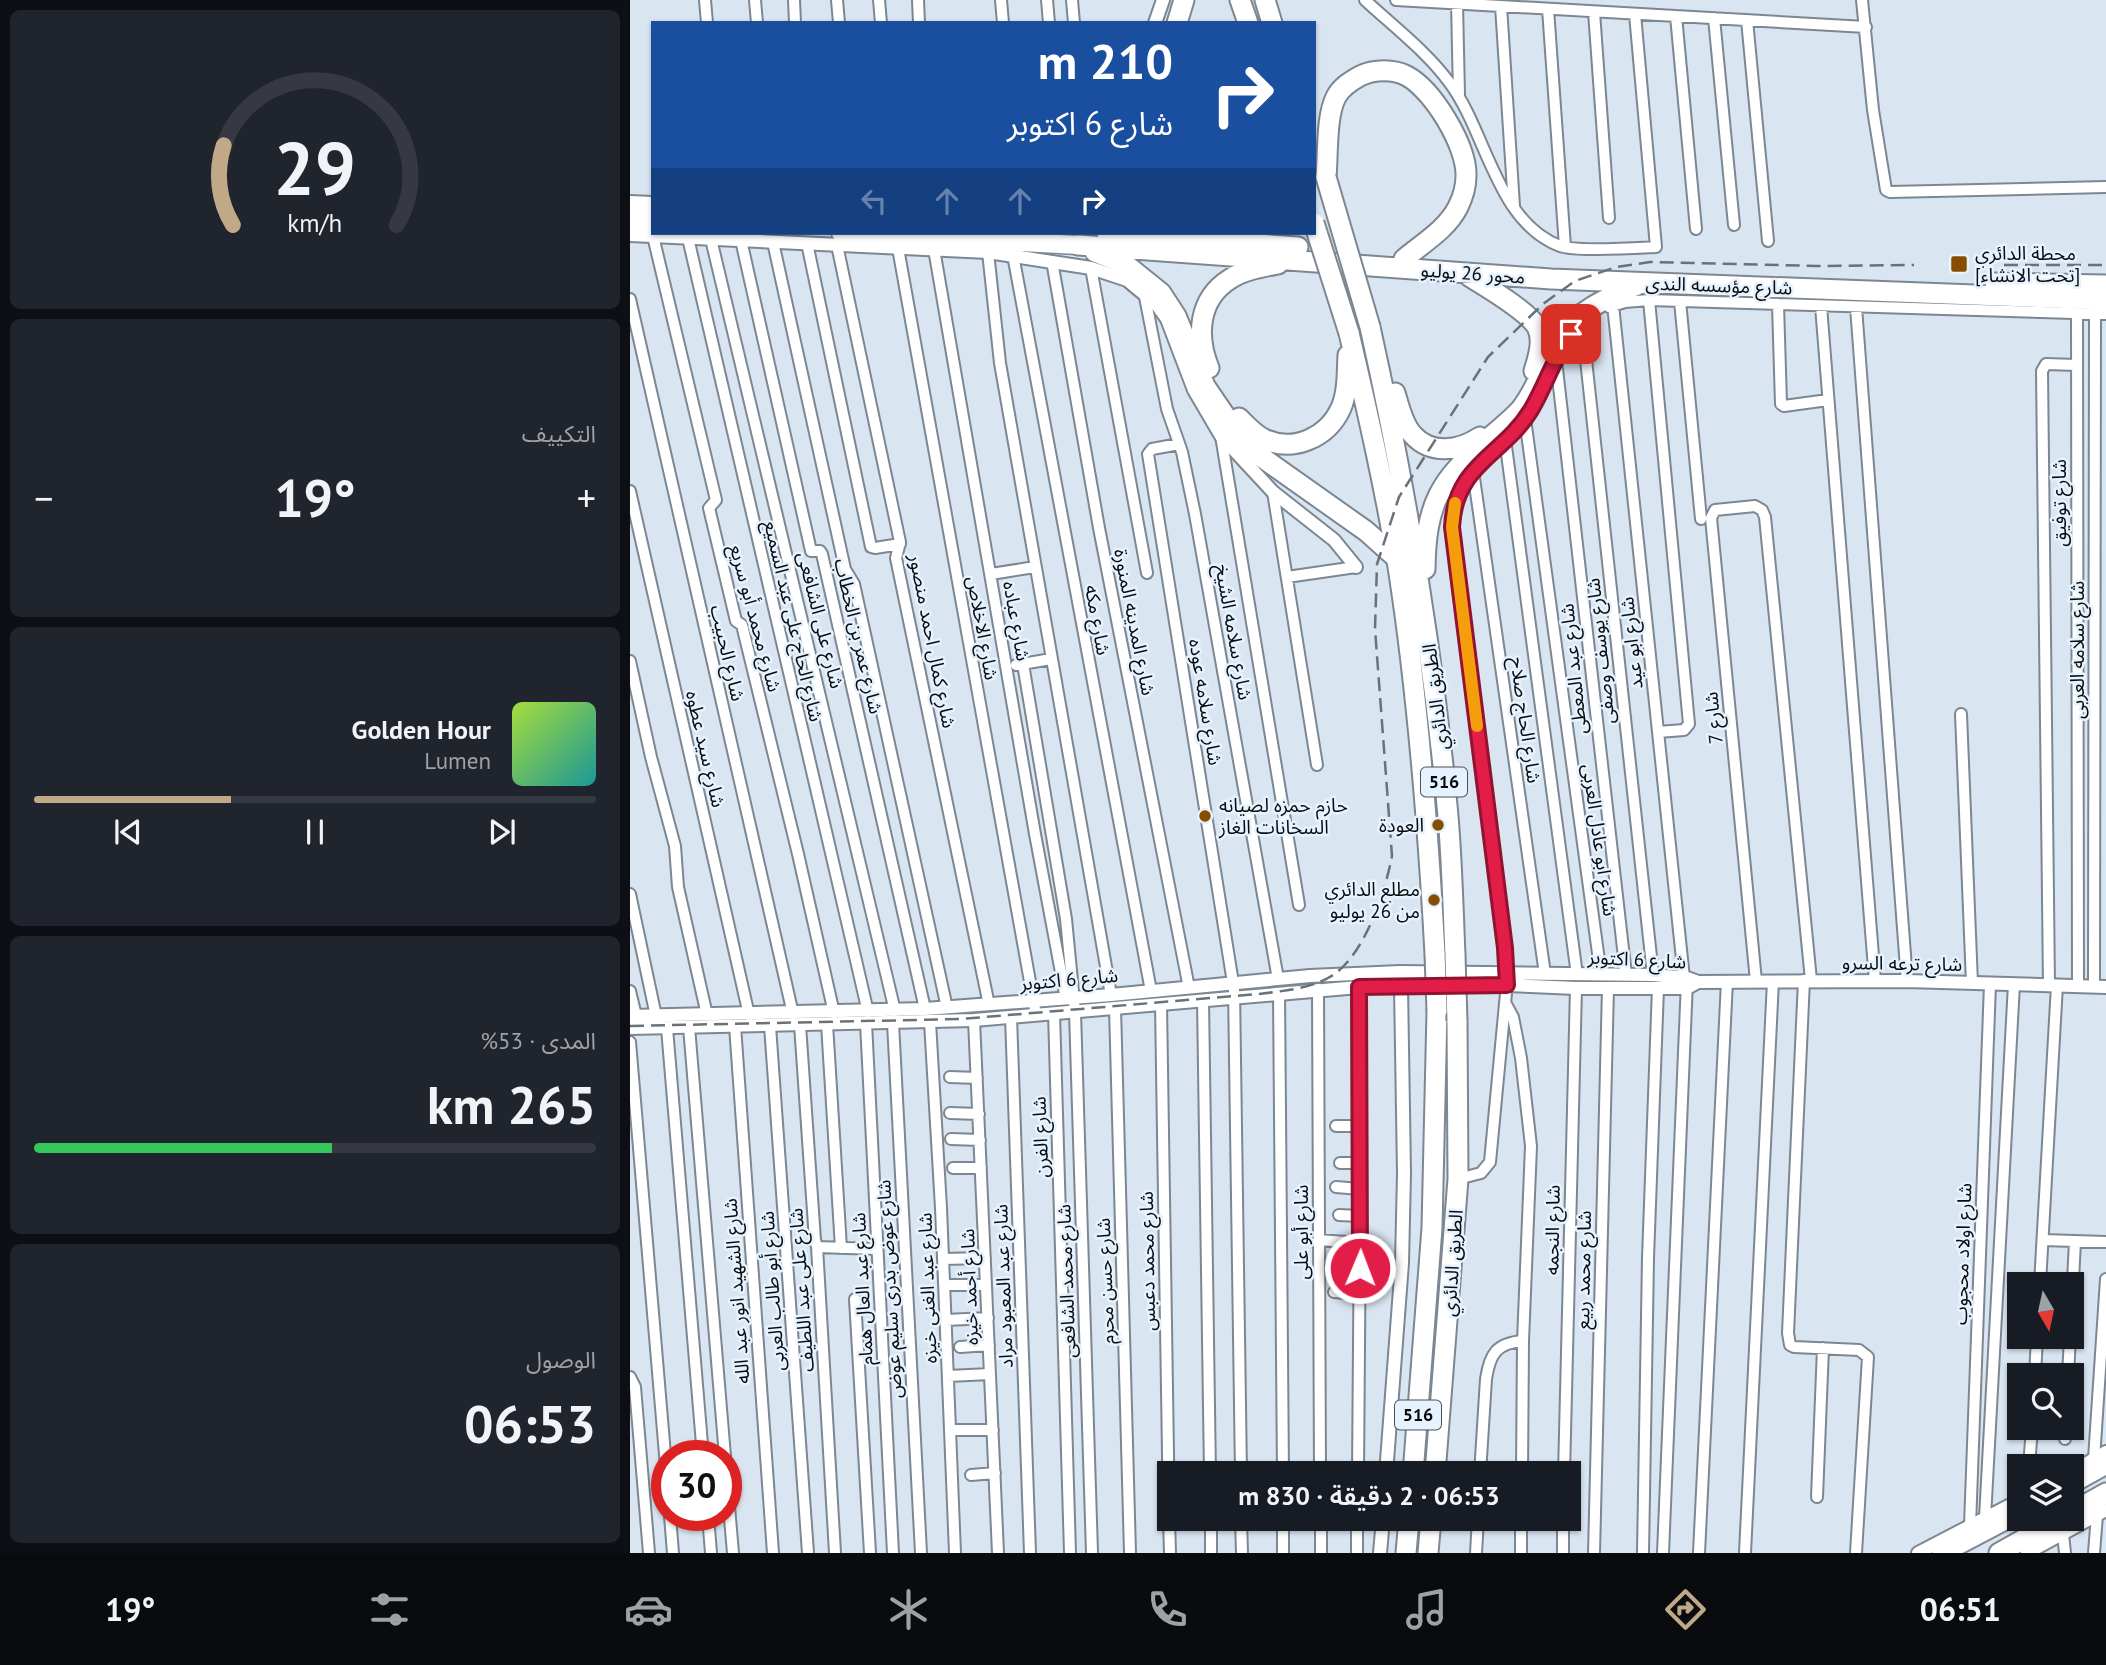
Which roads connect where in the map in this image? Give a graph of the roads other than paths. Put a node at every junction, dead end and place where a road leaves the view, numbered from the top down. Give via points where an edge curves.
1 (705, 0) edge
2 (755, 0) edge
3 (794, 0) edge
4 (837, 0) edge
5 (879, 0) edge
6 (918, 0) edge
7 (1001, 0) edge
8 (1047, 0) edge
9 (1072, 0) edge
10 (1163, 0) edge
11 (1184, 0) edge
12 (1240, 0) edge
13 (1265, 0) edge
14 (1365, 0) edge
15 (1399, 0) edge
16 (1862, 0) edge
17 (1424, 1) edge
18 (1457, 3) junction
19 (1501, 6) junction
20 (1548, 9) junction
21 (1594, 12) junction
22 (1635, 13) junction
23 (1676, 16) junction
24 (1714, 18) junction
25 (1747, 20) junction
26 (707, 21) edge
27 (757, 21) edge
28 (795, 21) edge
29 (839, 21) edge
30 (881, 21) edge
31 (919, 21) edge
32 (1003, 21) edge
33 (1049, 21) edge
34 (1074, 21) edge
35 (1156, 21) edge
36 (1178, 21) edge
37 (1247, 21) edge
38 (1271, 21) edge
39 (1866, 27) junction
40 (1459, 96) junction
41 (1316, 149) edge
42 (1326, 177) junction
43 (2106, 187) edge
44 (630, 202) edge
45 (651, 203) edge
46 (1515, 210) junction
47 (630, 212) edge
48 (651, 213) edge
49 (1609, 218) dead end
50 (630, 225) edge
51 (1734, 225) dead end
52 (1316, 229) edge
53 (1696, 229) dead end
54 (651, 230) edge
55 (651, 231) edge
56 (630, 235) edge
57 (654, 235) edge
58 (673, 235) edge
59 (1176, 235) edge
60 (1246, 237) edge
61 (688, 238) junction
62 (711, 239) junction
63 (839, 239) edge
64 (741, 240) junction
65 (1768, 241) dead end
66 (773, 242) junction
67 (807, 243) junction
68 (1078, 245) junction
69 (1565, 247) junction
70 (898, 248) junction
71 (934, 249) junction
72 (988, 252) junction
73 (1013, 255) junction
74 (1404, 258) junction
75 (1297, 259) junction
76 (1052, 261) junction
77 (1091, 268) junction
78 (1465, 273) junction
79 (2106, 285) edge
80 (1645, 291) junction
81 (1144, 292) junction
82 (630, 299) edge
83 (1680, 301) junction
84 (1778, 304) junction
85 (1613, 305) junction
86 (1821, 306) junction
87 (1856, 307) junction
88 (2102, 309) edge
89 (2077, 314) junction
90 (1582, 323) junction
91 (1370, 327) junction
92 (1349, 332) junction
93 (1556, 360) junction
94 (2076, 365) junction
95 (1828, 400) junction
96 (1525, 419) junction
97 (1221, 436) junction
98 (1505, 439) junction
99 (1179, 444) junction
100 (1473, 471) junction
101 (630, 491) edge
102 (1273, 492) junction
103 (1701, 519) dead end
104 (900, 544) junction
105 (1408, 559) junction
106 (1035, 567) junction
107 (1356, 567) joint
108 (1147, 573) dead end
109 (991, 574) junction
110 (1286, 577) junction
111 (1051, 659) junction
112 (630, 663) edge
113 (1023, 664) junction
114 (1007, 666) junction
115 (634, 699) edge
116 (1961, 714) dead end
117 (1658, 732) junction
118 (1317, 765) dead end
119 (630, 894) edge
120 (1298, 905) dead end
121 (1545, 974) junction
122 (1601, 975) junction
123 (1626, 975) junction
124 (1653, 975) junction
125 (1507, 978) junction
126 (1807, 980) junction
127 (2078, 980) junction
128 (1689, 981) junction
129 (1727, 981) junction
130 (1756, 981) junction
131 (1773, 981) junction
132 (1875, 981) junction
133 (1907, 981) junction
134 (1576, 982) junction
135 (1972, 983) junction
136 (2052, 983) junction
137 (2098, 983) edge
138 (1990, 984) junction
139 (2014, 984) junction
140 (1278, 986) junction
141 (1401, 986) junction
142 (1359, 987) junction
143 (1189, 988) junction
144 (1608, 988) junction
145 (1658, 988) junction
146 (1318, 989) junction
147 (630, 991) edge
148 (1151, 991) junction
149 (1234, 991) junction
150 (1203, 1000) junction
151 (1033, 1001) junction
152 (1113, 1002) junction
153 (1506, 1002) junction
154 (989, 1004) junction
155 (1073, 1004) junction
156 (1161, 1004) junction
157 (947, 1007) junction
158 (925, 1009) junction
159 (1054, 1013) junction
160 (749, 1014) junction
161 (706, 1015) junction
162 (1035, 1015) junction
163 (894, 1017) junction
164 (1011, 1017) junction
165 (867, 1018) junction
166 (797, 1019) junction
167 (831, 1019) junction
168 (632, 1020) edge
169 (974, 1020) junction
170 (930, 1022) junction
171 (659, 1023) junction
172 (735, 1026) junction
173 (771, 1026) junction
174 (689, 1027) junction
175 (630, 1042) edge
176 (950, 1077) dead end
177 (977, 1078) junction
178 (950, 1113) dead end
179 (979, 1114) junction
180 (1336, 1126) dead end
181 (1360, 1126) junction
182 (951, 1139) dead end
183 (980, 1140) junction
184 (1340, 1163) dead end
185 (1360, 1163) junction
186 (953, 1168) dead end
187 (981, 1168) junction
188 (1458, 1179) junction
189 (1336, 1187) dead end
190 (1360, 1189) junction
191 (1339, 1215) dead end
192 (1360, 1216) junction
193 (1318, 1240) junction
194 (2043, 1240) junction
195 (2075, 1241) junction
196 (2106, 1242) edge
197 (1360, 1243) junction
198 (817, 1247) junction
199 (841, 1248) junction
200 (877, 1249) junction
201 (985, 1258) junction
202 (943, 1259) junction
203 (2041, 1272) edge
204 (2073, 1272) edge
205 (2106, 1279) edge
206 (951, 1285) dead end
207 (986, 1285) junction
208 (1334, 1292) dead end
209 (1359, 1294) junction
210 (855, 1299) dead end
211 (988, 1318) junction
212 (946, 1320) junction
213 (1524, 1340) junction
214 (989, 1345) junction
215 (960, 1347) dead end
216 (1823, 1348) junction
217 (990, 1374) junction
218 (948, 1376) junction
219 (630, 1377) edge
220 (950, 1430) junction
221 (993, 1430) junction
222 (664, 1440) edge
223 (701, 1440) edge
224 (724, 1440) edge
225 (2106, 1452) edge
226 (1168, 1461) edge
227 (1210, 1461) edge
228 (1241, 1461) edge
229 (1283, 1461) edge
230 (1320, 1461) edge
231 (1357, 1461) edge
232 (1387, 1461) edge
233 (1414, 1461) edge
234 (1436, 1461) edge
235 (1481, 1461) edge
236 (1522, 1461) edge
237 (1564, 1461) edge
238 (2100, 1462) edge
239 (995, 1473) junction
240 (2084, 1474) edge
241 (971, 1475) dead end
242 (2106, 1493) edge
243 (1817, 1497) dead end
244 (2084, 1506) edge
245 (2007, 1507) edge
246 (2101, 1513) edge
247 (1985, 1518) junction
248 (2007, 1519) edge
249 (2084, 1519) edge
250 (1970, 1526) junction
251 (671, 1531) edge
252 (709, 1531) edge
253 (731, 1531) edge
254 (1169, 1531) edge
255 (1211, 1531) edge
256 (1241, 1531) edge
257 (1283, 1531) edge
258 (1321, 1531) edge
259 (1357, 1531) edge
260 (1382, 1531) edge
261 (1408, 1531) edge
262 (1430, 1531) edge
263 (1477, 1531) edge
264 (1521, 1531) edge
265 (1563, 1531) edge
266 (2050, 1531) edge
267 (2056, 1531) edge
268 (2063, 1531) edge
269 (2032, 1552) edge
270 (649, 1553) edge
271 (673, 1553) edge
272 (711, 1553) edge
273 (733, 1553) edge
274 (773, 1553) edge
275 (808, 1553) edge
276 (835, 1553) edge
277 (870, 1553) edge
278 (893, 1553) edge
279 (921, 1553) edge
280 (955, 1553) edge
281 (998, 1553) edge
282 (1030, 1553) edge
283 (1070, 1553) edge
284 (1093, 1553) edge
285 (1129, 1553) edge
286 (1170, 1553) edge
287 (1212, 1553) edge
288 (1242, 1553) edge
289 (1283, 1553) edge
290 (1321, 1553) edge
291 (1357, 1553) edge
292 (1380, 1553) edge
293 (1406, 1553) edge
294 (1428, 1553) edge
295 (1476, 1553) edge
296 (1521, 1553) edge
297 (1563, 1553) edge
298 (1594, 1553) edge
299 (1643, 1553) edge
300 (1663, 1553) edge
301 (1699, 1553) edge
302 (1745, 1553) edge
303 (1856, 1553) edge
304 (1918, 1553) edge
305 (1942, 1553) edge
306 (1999, 1553) edge
307 (2065, 1553) edge
308 (2094, 1553) edge

1 - 26 street
2 - 27 street
3 - 28 street
4 - 29 street
5 - 30 street
6 - 31 street
7 - 32 street
8 - 33 street
9 - 34 street
10 - 35 street
11 - 36 highway
12 - 37 highway
13 - 38 highway
14 - 40 street via 1437,68
15 - 17 street
16 - 39 street
17 - 18 street
18 - 19 street
18 - 40 street
19 - 20 street
19 - 46 street
20 - 21 street
20 - 69 street
21 - 22 street
21 - 49 street
22 - 23 street
22 - 69 street via 1656,247
23 - 24 street
23 - 53 street
24 - 25 street
24 - 51 street
25 - 39 street
25 - 65 street
39 - 43 street via 1886,190
40 - 46 street
41 - 42 highway, الطريق الدائري / 516
42 - 74 highway via 1332,109 1343,87 1365,74 1382,71 1408,76 1418,85 1458,143 1466,175 1464,193 1449,221
42 - 91 highway, الطريق الدائري / 516, bridge
44 - 45 street
46 - 69 street via 1546,239
47 - 48 highway
50 - 54 highway
52 - 92 highway, الطريق الدائري / 516, bridge
55 - 56 street
57 - 167 street, شارع محمد أبو سريع via 716,500 709,508 798,854
58 - 61 street
59 - 60 highway, محور 26 يوليو
60 - 74 highway, محور 26 يوليو
61 - 62 street
61 - 165 street, شارع الحاج على عبد السميع
62 - 64 street
62 - 163 street, شارع على الشافعى
63 - 67 street
63 - 68 highway, محور 26 يوليو
63 - 70 street
63 - 104 street, شارع كمال احمد منصور
64 - 66 street
64 - 158 street, شارع عمر بن الخطاب via 811,551 822,554
66 - 67 street
66 - 157 street
67 - 104 street via 871,547
68 - 75 highway, محور 26 يوليو
68 - 105 highway via 1125,264 1161,293 1176,316 1205,386 1237,433 1271,465
70 - 71 street
70 - 151 street, شارع الاخلاص
71 - 72 street
71 - 109 street, شارع عباده
72 - 73 street
72 - 106 street, شارع حسن محرم via 1000,363
73 - 76 street
73 - 148 street, شارع مكه
74 - 79 highway, محور 26 يوليو via 1671,276
75 - 78 highway, محور 26 يوليو
75 - 92 highway via 1231,278 1215,290 1205,307 1202,346 1226,400 1250,430 1264,439 1279,444 1310,440 1324,432 1342,407
76 - 77 street
76 - 143 street, شارع المدينه المنورة
77 - 81 street via 1127,280
77 - 108 street
78 - 80 highway, محور 26 يوليو
78 - 91 highway via 1525,315 1537,327 1540,343 1533,372 1518,398 1493,426 1464,446 1427,446 1411,434
80 - 83 street, شارع مؤسسه الندى
80 - 85 street, شارع مؤسسه الندى
80 - 88 highway, محور 26 يوليو
80 - 105 highway via 1610,297 1584,313 1562,335 1520,410 1457,467 1440,490
80 - 117 street via 1689,724 1684,730
81 - 97 street via 1167,319 1194,390
81 - 99 street, شارع سلامه الشيخ via 1167,409
82 - 166 street, شارع الحبيب
83 - 84 street, شارع مؤسسه الندى
83 - 103 street
84 - 86 street, شارع مؤسسه الندى
84 - 95 street via 1781,404
85 - 90 street, شارع مؤسسه الندى
85 - 117 street, شارع ابو عيد
86 - 87 street, شارع مؤسسه الندى
86 - 95 street
87 - 89 street, شارع مؤسسه الندى
87 - 133 street
88 - 89 street, شارع مؤسسه الندى
88 - 137 street, شارع سلامه العربى
89 - 94 street, شارع توفيق
90 - 93 street, شارع مؤسسه الندى
90 - 124 street, شارع يوسف وصفى
91 - 105 highway, الطريق الدائري / 516 via 1395,438
92 - 105 highway, الطريق الدائري / 516
93 - 96 street, شارع مؤسسه الندى
93 - 123 street, شارع عبد المعطى
94 - 127 street, شارع توفيق
94 - 136 street via 2046,365 2042,371
95 - 132 street
96 - 98 street, شارع مؤسسه الندى
96 - 122 street, شارع ابو عادل العربى
97 - 102 street
97 - 120 street
98 - 100 street, شارع مؤسسه الندى
98 - 134 street, شارع النجمه
99 - 140 street, شارع سلامه الشيخ
99 - 149 street, شارع سلامه عوده via 1152,449 1148,454
100 - 121 street, شارع الحاج صلاح
100 - 125 street, شارع مؤسسه الندى via 1457,497 1452,527
101 - 160 street, شارع سيد عطوه
102 - 107 street via 1334,540
102 - 110 street
104 - 154 street, شارع كمال احمد منصور via 896,558
105 - 188 highway, الطريق الدائري / 516, bridge via 1424,611 1448,819
105 - 233 highway, الطريق الدائري / 516, bridge via 1404,614 1428,826 1437,1011 1436,1120
106 - 109 street
106 - 111 street, شارع حسن محرم
107 - 110 street
109 - 114 street, شارع عباده
110 - 118 street
111 - 113 street
111 - 152 street, شارع حسن محرم
112 - 115 street
113 - 114 street
113 - 155 street via 1066,919
114 - 155 street, شارع عباده via 1035,834
115 - 161 street via 675,846 678,887
116 - 135 street
117 - 128 street, شارع ابو عيد
119 - 171 street
121 - 125 street, شارع 6 اكتوبر
121 - 134 street, شارع 6 اكتوبر
122 - 123 street, شارع 6 اكتوبر
122 - 134 street, شارع 6 اكتوبر
123 - 124 street, شارع 6 اكتوبر
124 - 128 street, شارع 6 اكتوبر
125 - 134 street, شارع 6 اكتوبر
125 - 140 street, شارع 6 اكتوبر via 1400,972 1310,976
125 - 141 street, شارع 6 اكتوبر
125 - 153 street, شارع مؤسسه الندى
126 - 130 street, شارع 7 via 1765,517 1755,506 1718,509 1711,515
126 - 131 street, شارع ترعه السرو
126 - 132 street, شارع ترعه السرو
126 - 216 street via 1788,1333 1794,1347
127 - 136 street, شارع ترعه السرو
127 - 137 street, شارع ترعه السرو
128 - 129 street, شارع ترعه السرو
128 - 145 street, شارع 6 اكتوبر
128 - 300 street, شارع ابو عيد
129 - 130 street, شارع ترعه السرو
129 - 301 street
130 - 131 street, شارع ترعه السرو
131 - 302 street
132 - 133 street, شارع ترعه السرو
133 - 135 street, شارع ترعه السرو
134 - 144 street, شارع 6 اكتوبر
134 - 237 street, شارع النجمه
135 - 138 street, شارع ترعه السرو
136 - 139 street, شارع ترعه السرو
136 - 194 street
138 - 139 street, شارع ترعه السرو
138 - 250 street, شارع اولاد محجوب
139 - 247 street
140 - 146 street, شارع 6 اكتوبر
140 - 149 street, شارع 6 اكتوبر
140 - 229 street, شارع سلامه الشيخ
141 - 142 street, شارع 6 اكتوبر
141 - 232 street via 1402,1263
142 - 146 street, شارع 6 اكتوبر
142 - 181 street
143 - 148 street, شارع 6 اكتوبر
143 - 149 street, شارع 6 اكتوبر
144 - 145 street, شارع 6 اكتوبر
144 - 298 street, شارع محمد ربيع
145 - 299 street
146 - 193 street, شارع أبو على
147 - 168 street
148 - 152 street, شارع 6 اكتوبر
149 - 150 street, شارع 6 اكتوبر
149 - 228 street
150 - 156 street, شارع 6 اكتوبر
150 - 227 street
151 - 154 street, شارع 6 اكتوبر
151 - 155 street, شارع 6 اكتوبر
151 - 162 street, شارع الاخلاص
152 - 155 street, شارع 6 اكتوبر
152 - 156 street, شارع 6 اكتوبر
152 - 285 street, شارع حسن محرم
153 - 188 street, شارع مؤسسه الندى via 1490,1162 1481,1173
153 - 213 street via 1521,1058 1531,1146
154 - 157 street, شارع 6 اكتوبر
155 - 159 street, شارع 6 اكتوبر
155 - 284 street, شارع محمد الشافعى
156 - 226 street, شارع محمد دعبس
157 - 158 street, شارع 6 اكتوبر
158 - 163 street, شارع 6 اكتوبر
159 - 162 street, شارع 6 اكتوبر
159 - 283 street, شارع الفرن
160 - 161 street, شارع 6 اكتوبر
160 - 166 street, شارع 6 اكتوبر
161 - 171 street, شارع 6 اكتوبر
162 - 164 street, شارع 6 اكتوبر
163 - 165 street, شارع 6 اكتوبر
163 - 170 street, شارع 6 اكتوبر
163 - 279 street, شارع عوض بدرى سليم عوض
164 - 169 street, شارع 6 اكتوبر
164 - 282 street, شارع عبد المعبود مراد
165 - 167 street, شارع 6 اكتوبر
165 - 200 street, شارع عبد العال همام
166 - 167 street, شارع 6 اكتوبر
166 - 173 street, شارع 6 اكتوبر
166 - 198 street, شارع على عبد اللطيف
167 - 199 street
168 - 171 street, شارع 6 اكتوبر
169 - 170 street, شارع 6 اكتوبر
169 - 177 street, شارع أحمد خيزه
170 - 202 street, شارع عبد الغنى خيزه
171 - 174 street, شارع 6 اكتوبر
171 - 223 street
172 - 173 street, شارع 6 اكتوبر
172 - 174 street, شارع 6 اكتوبر
172 - 274 street, شارع الشهيد انور عبد الله
173 - 275 street, شارع أبو طالب العربى
174 - 224 street
175 - 222 street
176 - 177 street
177 - 179 street, شارع أحمد خيزه
178 - 179 street
179 - 183 street, شارع أحمد خيزه
180 - 181 street
181 - 185 street
182 - 183 street
183 - 187 street, شارع أحمد خيزه
184 - 185 street
185 - 190 street
186 - 187 street
187 - 201 street, شارع أحمد خيزه
188 - 234 highway, الطريق الدائري / 516
189 - 190 street
190 - 192 street
191 - 192 street
192 - 197 street
193 - 197 street
193 - 230 street, شارع أبو على
194 - 195 street
194 - 203 street
195 - 196 street
195 - 204 street
197 - 209 street
198 - 199 street
198 - 276 street, شارع على عبد اللطيف
199 - 200 street
200 - 278 street, شارع عبد العال همام
201 - 202 street
201 - 207 street, شارع أحمد خيزه
202 - 212 street, شارع عبد الغنى خيزه
205 - 238 street
206 - 207 street
207 - 211 street, شارع أحمد خيزه
208 - 209 street
209 - 231 street
210 - 277 street
211 - 212 street
211 - 214 street, شارع أحمد خيزه
212 - 218 street, شارع عبد الغنى خيزه
213 - 235 street via 1499,1346 1489,1365
213 - 236 street
214 - 215 street
214 - 217 street, شارع أحمد خيزه
216 - 243 street
216 - 303 street via 1859,1350 1868,1357
217 - 218 street
217 - 221 street, شارع أحمد خيزه
218 - 220 street, شارع عبد الغنى خيزه
219 - 270 street via 635,1387
220 - 221 street
220 - 280 street, شارع عبد الغنى خيزه
221 - 239 street, شارع أحمد خيزه
225 - 238 street
238 - 240 highway
239 - 241 street
239 - 281 street, شارع أحمد خيزه
242 - 244 highway
245 - 247 street
246 - 249 street
246 - 308 street
247 - 250 street
248 - 305 highway
250 - 304 street
251 - 271 street
252 - 272 street
253 - 273 street
254 - 286 street, شارع محمد دعبس
255 - 287 street
256 - 288 street
257 - 289 street
258 - 290 street
259 - 291 street
260 - 292 street
261 - 293 highway
262 - 294 highway
263 - 295 street
264 - 296 street
265 - 297 street
266 - 306 highway
267 - 269 street
268 - 307 street

